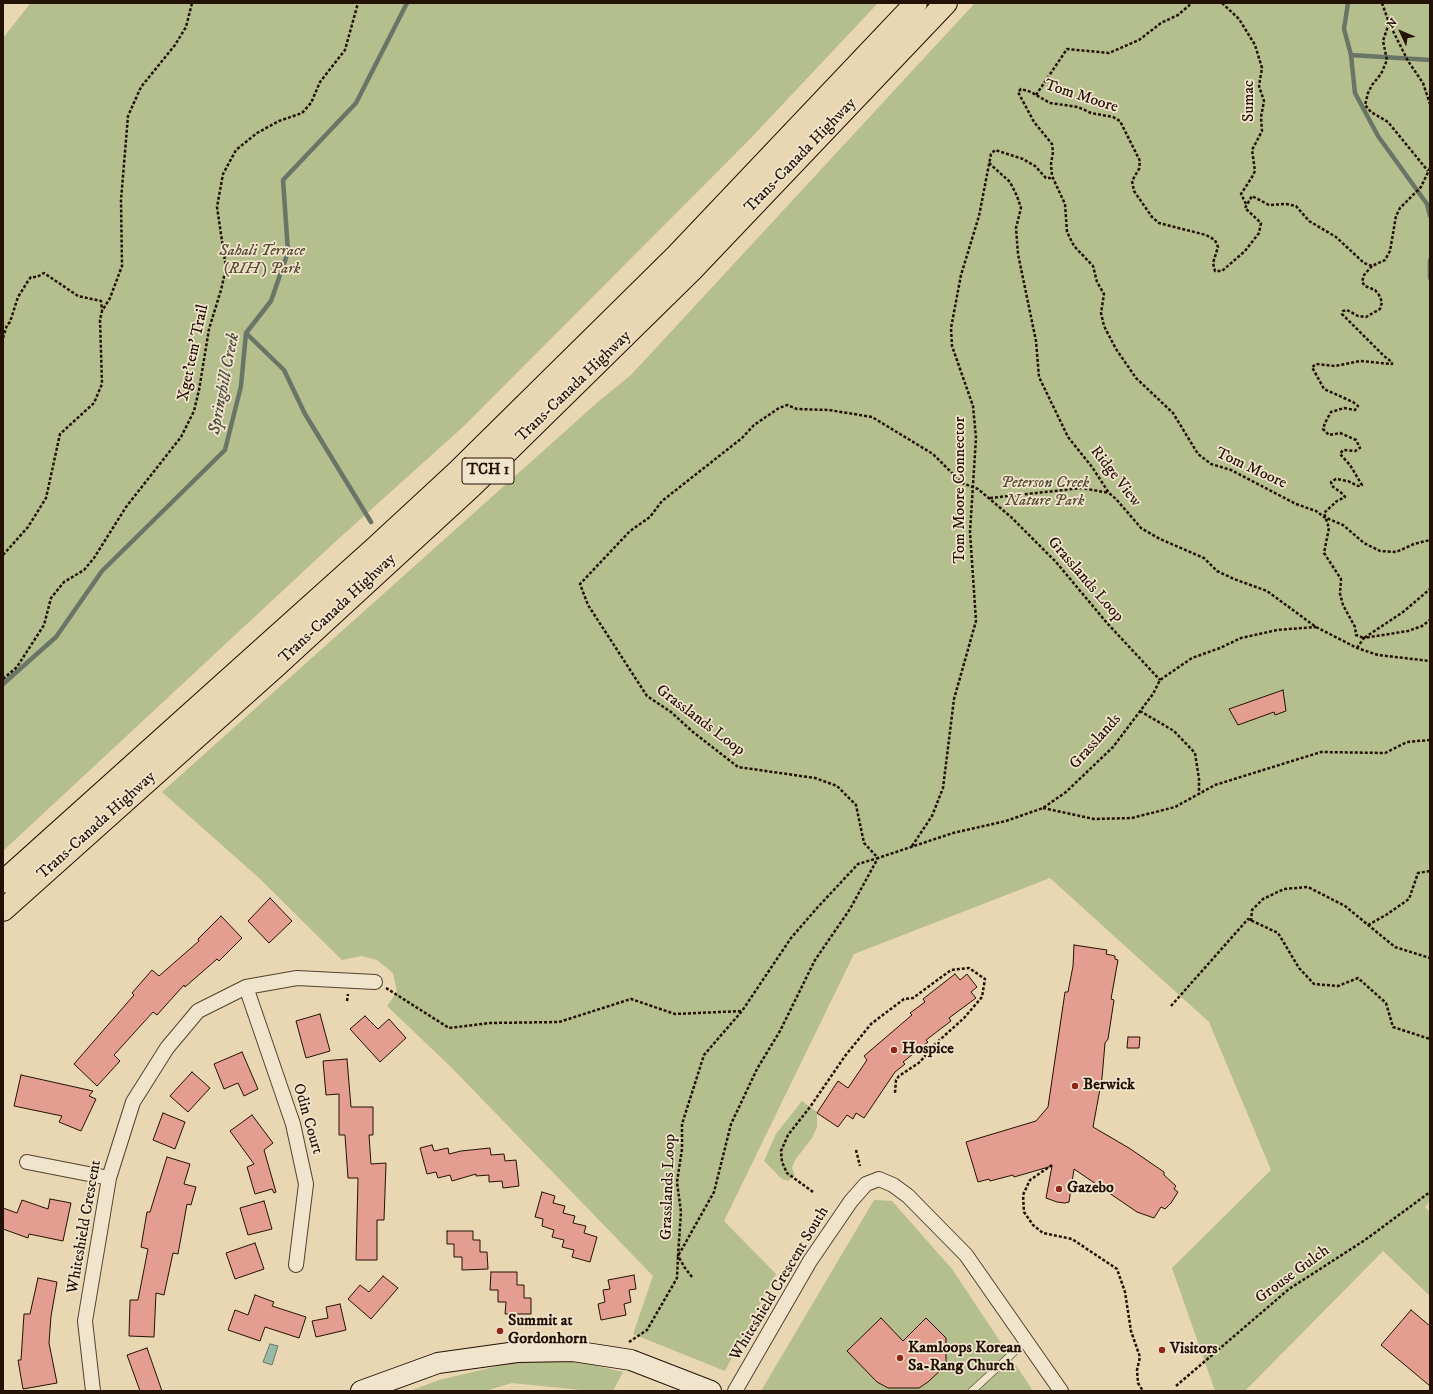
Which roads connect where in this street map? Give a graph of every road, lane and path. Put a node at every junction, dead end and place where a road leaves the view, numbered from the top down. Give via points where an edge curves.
1 (192, 3) edge
2 (358, 3) edge
3 (916, 3) edge
4 (946, 3) edge
5 (1192, 3) edge
6 (1222, 3) edge
7 (1382, 3) edge
8 (1389, 23) junction
9 (1036, 95) junction
10 (1430, 104) edge
11 (989, 164) junction
12 (1429, 170) edge
13 (1052, 176) junction
14 (1246, 204) junction
15 (1372, 266) junction
16 (102, 312) junction
17 (3, 338) edge
18 (972, 487) junction
19 (1109, 493) junction
20 (989, 498) junction
21 (1324, 517) junction
22 (1430, 540) edge
23 (3, 555) edge
24 (1430, 590) edge
25 (1430, 620) edge
26 (1316, 627) junction
27 (1364, 638) junction
28 (1357, 648) junction
29 (1430, 661) edge
30 (3, 679) edge
31 (1160, 680) junction
32 (1140, 711) junction
33 (1430, 740) edge
34 (1198, 794) junction
35 (1043, 808) junction
36 (912, 846) junction
37 (878, 858) junction
38 (1430, 871) edge
39 (3, 882) edge
40 (3, 910) edge
41 (1251, 920) junction
42 (1368, 925) junction
43 (1430, 958) edge
44 (375, 982) joint
45 (246, 987) junction
46 (1171, 1006) dead end
47 (742, 1011) junction
48 (1430, 1039) edge
49 (895, 1092) dead end
50 (856, 1150) dead end
51 (27, 1162) dead end
52 (1052, 1165) dead end
53 (860, 1166) dead end
54 (109, 1178) junction
55 (813, 1192) dead end
56 (1430, 1192) edge
57 (678, 1256) junction
58 (296, 1265) dead end
59 (692, 1277) dead end
60 (1026, 1341) junction
61 (624, 1346) dead end
62 (1176, 1386) dead end
63 (370, 1389) edge
64 (93, 1391) edge
65 (711, 1391) edge
66 (735, 1391) edge
67 (972, 1391) edge
68 (1060, 1391) edge
69 (1143, 1391) edge

1 - 16 path via 186,26 175,45 141,87 128,116 121,200 122,266
2 - 30 path, Xget'tem' Trail via 345,50 320,82 311,103 302,113 279,121 257,133 236,150 223,174 217,207 226,268 209,329 194,411 181,437 126,507 94,558 84,570 64,582 51,598 40,632 17,667
3 - 39 highway, Trans-Canada Highway / TCH 1 via 681,251 457,472
4 - 40 highway, Trans-Canada Highway / TCH 1 via 691,271 472,486 276,666
5 - 9 path via 1139,40 1109,53 1067,49
6 - 14 path, Sumac via 1238,19 1255,45 1262,68 1259,86 1264,101 1262,131 1252,150 1255,171 1241,194
7 - 8 path
8 - 10 path via 1408,61 1423,83
8 - 12 path via 1383,41 1387,60 1368,93 1365,105 1371,112 1388,122
9 - 13 path, Tom Moore via 1021,89 1018,92 1034,122 1052,144
9 - 14 path, Tom Moore via 1050,103 1078,107 1120,121 1140,161 1132,181 1134,191 1158,223 1206,234 1215,240 1218,247 1213,263 1215,271 1222,271 1245,251 1259,233 1261,223 1245,208
11 - 13 path, Tom Moore Connector via 994,150 1023,159 1035,166 1046,178
11 - 18 path, Tom Moore Connector via 979,216 961,275 951,328 952,346 973,406 976,438
11 - 19 path, Ridge View via 1010,182 1021,208 1016,228 1018,254 1036,341 1039,377 1068,437
12 - 15 path via 1421,187 1400,208 1396,216 1390,251 1384,260
13 - 21 path, Tom Moore via 1064,204 1069,238 1093,266 1097,282 1104,294 1100,313 1104,326 1136,378 1173,413 1204,460 1231,470
14 - 15 path via 1252,196 1269,206 1296,206 1309,220
15 - 21 path via 1364,275 1362,282 1380,295 1380,308 1366,317 1347,310 1342,314 1392,364 1360,361 1335,366 1316,364 1312,367 1324,389 1358,406 1355,410 1344,408 1331,412 1324,422 1323,429 1329,435 1340,433 1356,440 1360,448 1355,451 1343,450 1340,454 1362,485 1332,480 1332,486 1345,497 1324,513
16 - 17 path via 101,301 78,296 44,273 28,281 18,297
16 - 23 path via 102,384 94,403 60,434 46,498 28,527
18 - 20 path, Grasslands Loop
18 - 36 path, Tom Moore Connector via 970,532 976,622 954,699 943,788 932,816
18 - 37 path, Grasslands Loop via 962,483 933,454 872,417 829,410 797,409 787,405 754,425 719,457 662,501 650,518 630,531 580,584 588,605 646,696 672,712 693,732 738,766 815,778 837,786 856,806 864,843
19 - 20 path via 1082,488
19 - 26 path, Ridge View via 1142,528 1160,539 1204,558 1217,571 1267,591
20 - 31 path, Grasslands Loop via 1056,562 1107,624
21 - 22 path, Tom Moore via 1343,525 1364,543 1380,551 1396,552
21 - 27 path via 1329,528 1324,553 1341,578 1340,594 1356,635
24 - 27 path
25 - 27 path via 1408,631
26 - 28 path, Ridge View
26 - 31 path, Grasslands via 1277,630 1241,638 1192,658
27 - 28 path
28 - 29 path, Ridge View via 1378,655
31 - 32 path, Grasslands
32 - 34 path via 1174,731 1195,753 1199,779
32 - 35 path, Grasslands via 1112,747 1066,792
33 - 34 path via 1407,742 1385,753 1321,752 1215,785
34 - 35 path via 1176,807 1132,818 1094,819
35 - 36 path, Grasslands via 1006,821 953,833
36 - 37 path, Grasslands
37 - 47 path, Grasslands Loop via 858,864 817,908 792,938
37 - 57 path via 850,909 815,960 780,1031 757,1069 731,1124 714,1192
38 - 42 path via 1418,873 1409,899
41 - 42 path via 1252,910 1263,899 1284,888 1308,887 1345,906
41 - 46 path via 1248,919
41 - 48 path via 1278,933 1299,968 1314,984 1338,986 1358,978 1386,1004 1392,1027
42 - 43 path via 1395,947
44 - 45 street, Whiteshield Crescent via 297,978
44 - 47 path via 449,1028 490,1023 559,1022 631,999 675,1014
45 - 54 street, Whiteshield Crescent via 198,1011 167,1048 132,1102
45 - 58 street, Odin Court via 293,1124 306,1184
47 - 57 path, Grasslands Loop via 704,1055 682,1124 682,1149 677,1182 680,1212
49 - 55 path via 899,1076 920,1062 982,997 985,980 969,968 951,970 913,998 904,999 871,1024 788,1135 781,1151 782,1162 788,1173
50 - 53 path
51 - 54 street
52 - 69 path via 1030,1180 1022,1195 1024,1212 1032,1225 1043,1233 1072,1239 1117,1270 1125,1292 1131,1331 1140,1357 1137,1370 1138,1384
54 - 64 street, Whiteshield Crescent via 85,1320
56 - 62 path, Grouse Gulch via 1365,1240 1289,1289
57 - 59 path, Grasslands Loop
57 - 61 path via 677,1278 661,1308 647,1330
60 - 66 street, Whiteshield Crescent South via 966,1255 908,1196 879,1179 866,1184 851,1201 810,1261
60 - 67 lane
60 - 68 street, Whiteshield Crescent South
63 - 65 main road via 438,1363 518,1352 573,1351 631,1360

